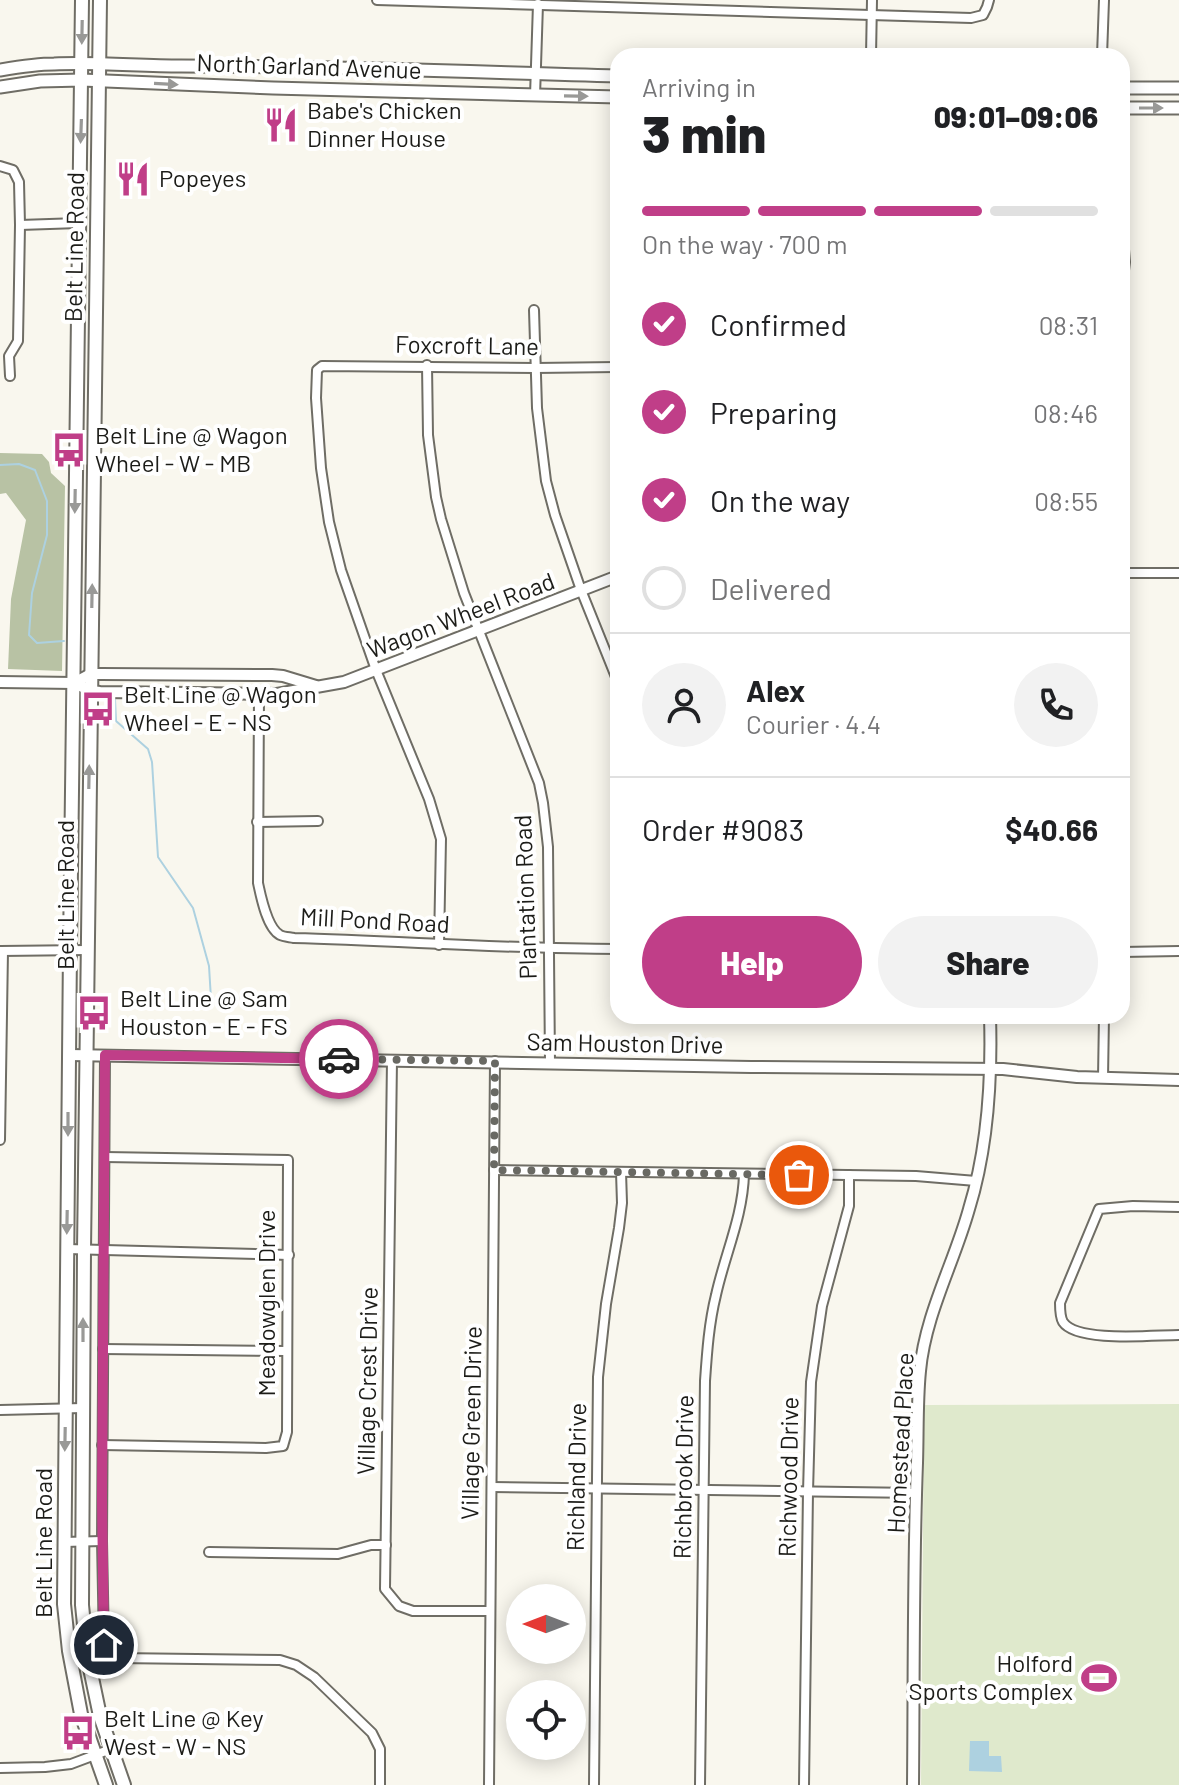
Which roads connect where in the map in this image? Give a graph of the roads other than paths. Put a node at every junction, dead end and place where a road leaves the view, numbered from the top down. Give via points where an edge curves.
1 (82, 0) edge
2 (100, 0) edge
3 (377, 0) edge
4 (754, 0) edge
5 (872, 0) edge
6 (989, 0) edge
7 (1104, 0) edge
8 (538, 4) junction
9 (638, 4) edge
10 (753, 11) junction
11 (872, 15) junction
12 (871, 48) edge
13 (1102, 48) edge
14 (82, 63) junction
15 (99, 64) junction
16 (273, 66) junction
17 (411, 69) junction
18 (0, 70) edge
19 (535, 74) junction
20 (610, 76) edge
21 (82, 80) junction
22 (99, 81) junction
23 (0, 87) edge
24 (273, 88) junction
25 (1130, 88) edge
26 (1179, 88) edge
27 (411, 92) junction
28 (535, 96) junction
29 (610, 97) edge
30 (1130, 108) edge
31 (1179, 108) edge
32 (0, 166) edge
33 (79, 223) junction
34 (97, 224) junction
35 (20, 225) junction
36 (534, 310) dead end
37 (78, 339) junction
38 (95, 339) junction
39 (5, 356) edge
40 (427, 365) junction
41 (610, 367) edge
42 (535, 368) junction
43 (10, 376) dead end
44 (76, 412) junction
45 (94, 412) junction
46 (1130, 573) edge
47 (1179, 573) edge
48 (610, 579) edge
49 (581, 590) junction
50 (478, 629) junction
51 (610, 662) edge
52 (376, 670) junction
53 (91, 674) junction
54 (146, 674) junction
55 (259, 675) junction
56 (0, 682) edge
57 (74, 683) junction
58 (318, 686) junction
59 (91, 691) junction
60 (145, 693) junction
61 (259, 694) junction
62 (71, 812) junction
63 (89, 812) junction
64 (318, 821) dead end
65 (257, 822) junction
66 (439, 945) junction
67 (70, 949) junction
68 (549, 949) junction
69 (610, 949) edge
70 (87, 950) junction
71 (1, 951) edge
72 (1179, 951) edge
73 (1130, 952) edge
74 (990, 1024) edge
75 (1104, 1024) edge
76 (69, 1055) junction
77 (86, 1055) junction
78 (105, 1055) junction
79 (392, 1060) junction
80 (495, 1061) junction
81 (550, 1063) junction
82 (990, 1070) junction
83 (1103, 1078) junction
84 (1179, 1080) edge
85 (0, 1140) edge
86 (105, 1157) junction
87 (494, 1170) junction
88 (621, 1172) junction
89 (744, 1174) junction
90 (849, 1175) junction
91 (976, 1181) junction
92 (1179, 1207) edge
93 (67, 1249) junction
94 (84, 1250) junction
95 (103, 1250) junction
96 (289, 1255) junction
97 (1179, 1335) edge
98 (103, 1349) junction
99 (287, 1351) junction
100 (66, 1408) junction
101 (83, 1408) junction
102 (0, 1410) edge
103 (102, 1445) junction
104 (492, 1487) junction
105 (597, 1489) junction
106 (703, 1490) junction
107 (808, 1492) junction
108 (916, 1493) junction
109 (82, 1541) junction
110 (102, 1541) junction
111 (64, 1542) junction
112 (386, 1545) junction
113 (209, 1552) dead end
114 (490, 1611) junction
115 (111, 1749) junction
116 (95, 1755) junction
117 (0, 1768) edge
118 (106, 1785) edge
119 (124, 1785) edge
120 (380, 1785) edge
121 (489, 1785) edge
122 (594, 1785) edge
123 (700, 1785) edge
124 (804, 1785) edge
125 (913, 1785) edge

1 -> 14 main road, Belt Line Road
2 - 15 main road, Belt Line Road
3 - 8 street
4 - 10 street
5 - 11 street
6 - 11 street via 983,15 971,18
7 - 13 street
8 - 9 street
8 - 19 street
9 - 10 street
10 - 11 street
11 - 12 street
14 - 15 main road, North Garland Avenue
14 - 18 main road, North Garland Avenue
14 - 21 main road, Belt Line Road
15 - 16 main road, North Garland Avenue
15 - 22 main road, Belt Line Road
16 - 17 main road, North Garland Avenue
16 - 24 main road
17 - 19 main road, North Garland Avenue
17 - 27 main road
19 - 20 main road, North Garland Avenue
19 - 28 street
21 - 22 main road, North Garland Avenue
21 - 23 main road, North Garland Avenue
21 -> 33 main road, Belt Line Road
22 -> 24 main road, North Garland Avenue
22 - 34 main road, Belt Line Road
24 - 27 main road, North Garland Avenue
25 - 26 main road
27 - 28 main road, North Garland Avenue
28 -> 29 main road, North Garland Avenue
30 -> 31 main road
32 - 35 street via 13,170 19,182
33 - 34 main road
33 - 35 street
33 - 37 main road, Belt Line Road
34 - 38 main road, Belt Line Road
35 - 39 street via 18,341
36 - 42 street
37 - 38 main road
37 - 44 main road, Belt Line Road
38 - 45 main road, Belt Line Road
39 - 43 street
40 - 42 street, Foxcroft Lane
40 - 50 street, Plantation Road via 436,497
40 - 52 street, Foxcroft Lane via 317,370 318,445 329,522
41 - 42 street, Foxcroft Lane
42 - 49 street via 546,481
44 - 45 main road
44 -> 57 main road, Belt Line Road
53 -> 45 main road, Belt Line Road
46 - 47 street
48 - 49 street, Wagon Wheel Road
49 - 50 street, Wagon Wheel Road
49 - 51 street
50 - 52 street, Wagon Wheel Road
50 - 68 street, Plantation Road via 539,783 548,847
52 - 58 street, Wagon Wheel Road
52 - 66 street via 441,839
53 - 54 street, Wagon Wheel Road
53 - 57 street, Wagon Wheel Road
53 - 59 main road, Belt Line Road
54 - 55 street, Wagon Wheel Road
54 - 60 street
55 - 58 street, Wagon Wheel Road
55 - 61 street
56 - 57 street, Wagon Wheel Road
57 - 59 street, Wagon Wheel Road
57 - 62 main road, Belt Line Road
58 - 61 street, Wagon Wheel Road
59 - 60 street, Wagon Wheel Road
63 -> 59 main road, Belt Line Road
60 - 61 street, Wagon Wheel Road
61 - 65 street, Mill Pond Road
62 - 63 main road
62 - 67 main road, Belt Line Road
63 - 70 main road, Belt Line Road
64 - 65 street
65 - 66 street, Mill Pond Road via 261,901 280,935
66 - 68 street, Mill Pond Road
67 - 70 street
67 - 71 street
67 - 76 main road, Belt Line Road
68 - 69 street, Mill Pond Road
68 - 81 street, Plantation Road
70 - 77 main road, Belt Line Road
71 - 85 street
72 - 73 street
74 - 82 street, Homestead Place
75 - 83 street
76 - 77 street, Sam Houston Drive
76 -> 93 main road, Belt Line Road
77 - 78 street, Sam Houston Drive
77 - 94 main road, Belt Line Road
78 - 79 street, Sam Houston Drive
78 - 86 street
79 - 80 street, Sam Houston Drive
79 - 112 street, Village Crest Drive
80 - 81 street, Sam Houston Drive
80 - 87 street, Village Green Drive
81 - 82 street, Sam Houston Drive
82 - 83 street, Sam Houston Drive
82 - 91 street, Homestead Place
83 - 84 street, Sam Houston Drive
86 - 95 street
86 - 96 street, Meadowglen Drive via 288,1160
87 - 88 street
87 - 104 street, Village Green Drive
88 - 89 street
88 - 105 street, Richland Drive via 622,1203 599,1362
89 - 90 street
89 - 106 street, Richbrook Drive via 710,1326
90 - 91 street
90 - 107 street, Richwood Drive via 849,1206 815,1348
91 - 108 street, Homestead Place via 932,1316 920,1371
92 - 97 street via 1099,1209 1060,1311 1071,1330 1086,1335
93 - 94 street
93 - 100 main road, Belt Line Road
94 - 95 street
101 -> 94 main road, Belt Line Road
95 - 96 street
95 - 98 street
96 - 99 street, Meadowglen Drive
98 - 99 street
98 - 103 street
99 - 103 street, Meadowglen Drive via 283,1446
100 - 101 street
100 - 102 street
100 -> 111 main road, Belt Line Road
101 - 109 main road, Belt Line Road
103 - 110 street
104 - 105 street
104 - 114 street, Village Green Drive
105 - 106 street
105 - 122 street, Richland Drive
106 - 107 street
106 - 123 street, Richbrook Drive
107 - 108 street
107 - 124 street, Richwood Drive
108 - 125 street, Homestead Place
109 - 110 street
109 - 111 street
109 - 115 main road, Belt Line Road via 87,1654
110 - 120 street via 102,1626 109,1655 280,1660 296,1665 372,1733 380,1749
111 - 116 main road, Belt Line Road via 69,1651
112 - 113 street via 338,1554
112 - 114 street, Village Crest Drive via 385,1589 399,1606 413,1611
114 - 121 street, Village Green Drive
115 - 116 street
115 - 119 main road, Belt Line Road
116 - 117 street via 59,1766
116 - 118 main road, Belt Line Road

